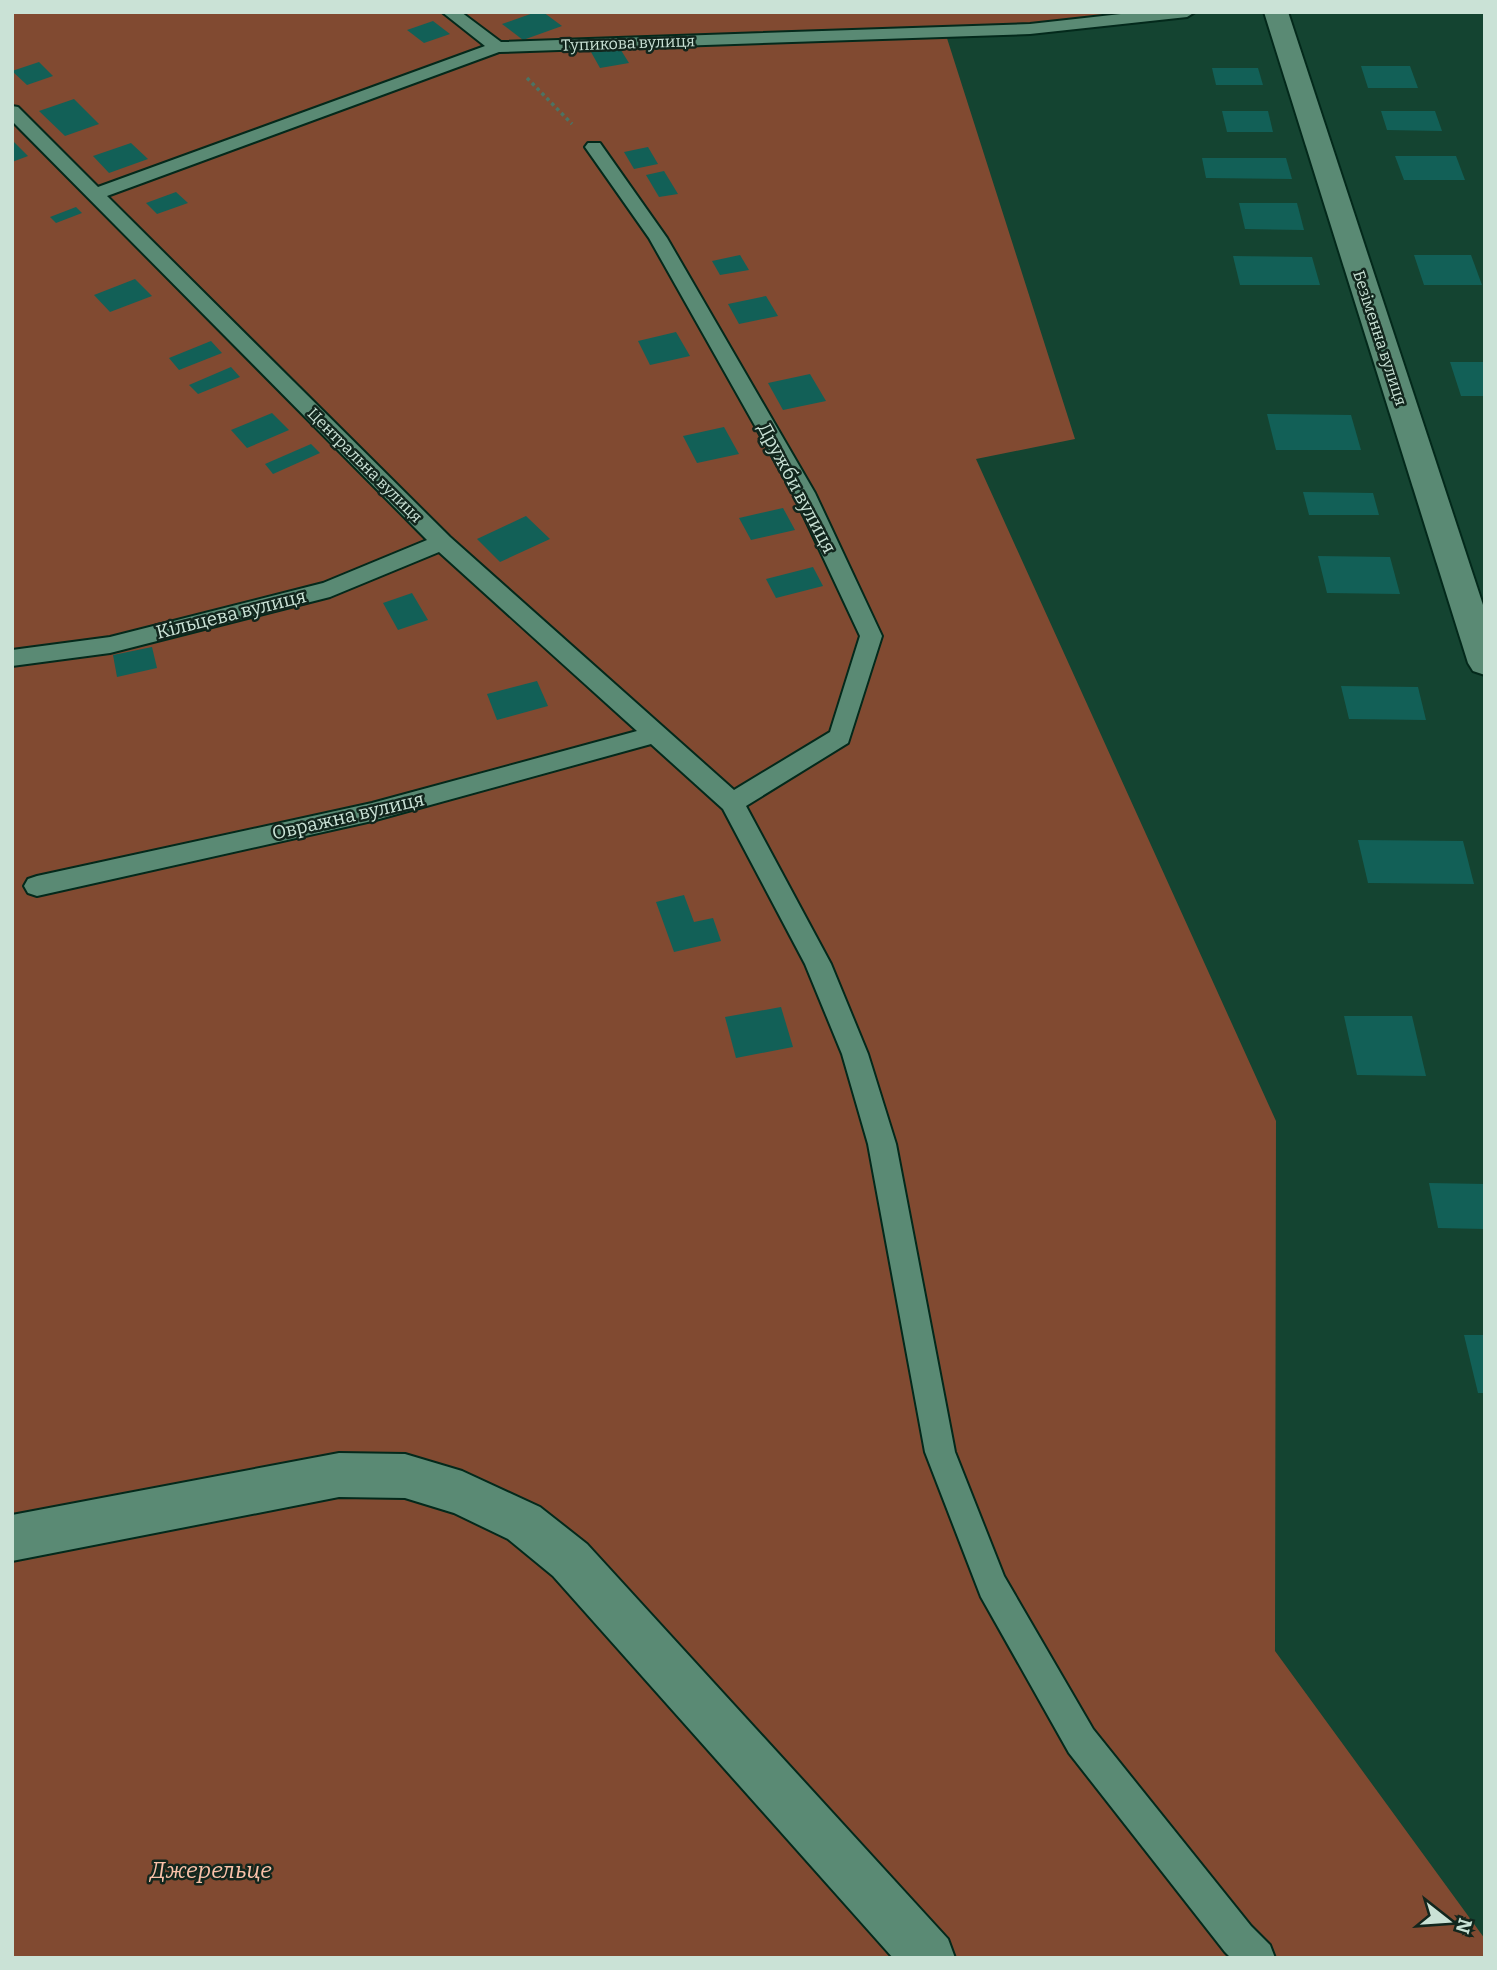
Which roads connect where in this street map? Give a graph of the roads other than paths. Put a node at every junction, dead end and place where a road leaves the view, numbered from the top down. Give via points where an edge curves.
1 (450, 12) edge
2 (1002, 12) edge
3 (1187, 12) edge
4 (1276, 12) edge
5 (1030, 29) junction
6 (497, 47) junction
7 (12, 111) edge
8 (594, 147) road end
9 (95, 194) junction
10 (442, 542) junction
11 (12, 658) edge
12 (1485, 663) edge
13 (656, 734) junction
14 (733, 803) junction
15 (37, 886) dead end
16 (12, 1538) edge
17 (929, 1958) edge
18 (1257, 1958) edge

1 - 6 lane
2 - 5 lane
3 - 5 lane, Тупикова вулиця
4 - 12 street, Безіменна вулиця
5 - 6 lane, Тупикова вулиця
6 - 9 lane, Тупикова вулиця
7 - 9 lane, Центральна вулиця
8 - 14 lane, Дружби вулиця via 658,238 804,493 871,636 840,737
9 - 10 lane, Центральна вулиця
10 - 11 lane, Кільцева вулиця via 330,589 110,645
10 - 13 lane, Центральна вулиця
13 - 14 lane, Центральна вулиця
13 - 15 lane, Овражна вулиця via 372,812
14 - 18 lane via 818,964 855,1054 883,1144 940,1452 992,1586 1080,1741
16 - 17 street via 339,1475 405,1476 462,1493 524,1523 570,1560

